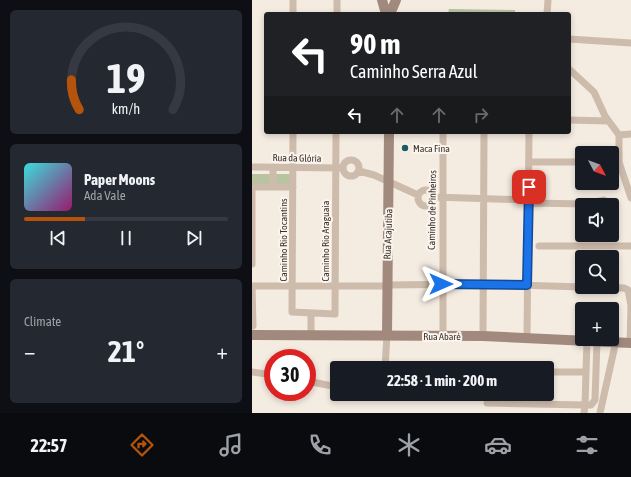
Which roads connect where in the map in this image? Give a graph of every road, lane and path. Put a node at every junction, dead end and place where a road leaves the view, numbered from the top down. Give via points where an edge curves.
1 (293, 0) edge
2 (337, 0) edge
3 (382, 0) edge
4 (396, 0) edge
5 (548, 0) edge
6 (293, 12) edge
7 (337, 12) edge
8 (385, 12) edge
9 (391, 12) edge
10 (547, 12) edge
11 (571, 39) edge
12 (631, 43) edge
13 (571, 71) edge
14 (571, 120) edge
15 (608, 121) junction
16 (293, 134) edge
17 (336, 134) edge
18 (389, 134) edge
19 (443, 134) edge
20 (484, 134) edge
21 (529, 134) edge
22 (631, 134) edge
23 (619, 135) junction
24 (617, 146) edge
25 (529, 162) junction
26 (575, 162) edge
27 (252, 167) edge
28 (273, 167) junction
29 (293, 167) junction
30 (339, 168) junction
31 (359, 171) junction
32 (619, 171) edge
33 (389, 183) junction
34 (252, 187) edge
35 (273, 187) junction
36 (293, 187) junction
37 (418, 195) junction
38 (434, 197) junction
39 (442, 197) junction
40 (631, 198) edge
41 (484, 199) junction
42 (529, 202) junction
43 (575, 204) edge
44 (539, 246) dead end
45 (631, 246) edge
46 (252, 264) edge
47 (441, 284) junction
48 (483, 284) junction
49 (527, 285) junction
50 (292, 286) junction
51 (335, 286) junction
52 (386, 286) junction
53 (252, 287) edge
54 (575, 287) edge
55 (619, 288) edge
56 (311, 313) junction
57 (253, 331) edge
58 (311, 335) junction
59 (387, 335) junction
60 (443, 336) junction
61 (483, 336) junction
62 (527, 338) junction
63 (575, 340) edge
64 (619, 341) edge
65 (630, 343) edge
66 (591, 346) edge
67 (592, 346) edge
68 (615, 346) edge
69 (385, 361) edge
70 (252, 372) edge
71 (554, 372) edge
72 (586, 372) junction
73 (264, 374) edge
74 (316, 383) edge
75 (330, 386) edge
76 (487, 403) dead end
77 (585, 405) junction
78 (584, 413) edge
79 (600, 413) edge

1 - 6 street
2 - 7 street
3 - 8 street
4 - 9 street
5 - 10 street
11 - 12 street
13 - 15 street via 594,92
14 - 15 street
15 - 23 street
16 - 29 street, Caminho Rio Tocantins
17 - 30 street, Caminho Rio Araguaia
18 - 33 street, Rua Acajutiba
19 - 39 street, Caminho de Pinheiros
20 - 41 street
21 - 25 street
22 - 23 street
23 - 24 street
25 - 26 street
25 - 42 street
27 - 28 street, Rua da Glória
28 - 29 street, Rua da Glória
28 - 35 street
29 - 30 street, Rua da Glória
29 - 36 street, Caminho Rio Tocantins
30 - 31 street via 349,176 355,176
30 - 31 street via 352,160 357,163
30 - 51 street, Caminho Rio Araguaia
31 - 33 street
32 - 40 street
33 - 37 street
33 - 52 street, Rua Acajutiba
34 - 35 street
34 - 46 street
35 - 36 street
36 - 50 street, Caminho Rio Tocantins
37 - 38 street via 422,190 428,190
37 - 38 street via 418,202 423,206 432,203
38 - 39 street
39 - 41 street
39 - 47 street, Caminho de Pinheiros
41 - 42 street
41 - 48 street
42 - 43 street
42 - 49 street
44 - 45 street
47 - 48 street
47 - 52 street
47 - 60 street, Caminho de Pinheiros
48 - 49 street
48 - 61 street
49 - 54 street
49 - 62 street
50 - 51 street
50 - 53 street
50 - 56 street, Caminho Rio Tocantins via 292,312
51 - 52 street
51 - 56 street, Caminho Rio Araguaia via 334,314
52 - 59 street, Rua Acajutiba
53 - 57 street
55 - 65 street via 630,293
56 - 58 street
57 - 58 street, Rua Abaré
58 - 59 street, Rua Abaré
59 - 60 street, Rua Abaré
59 - 69 street
60 - 61 street, Rua Abaré
61 - 62 street, Rua Abaré
62 - 63 street, Rua Abaré
64 - 65 street, Rua Abaré
66 - 72 street
67 - 77 street via 595,400 591,405
68 - 79 street
70 - 73 street
71 - 72 street
72 - 77 street
74 - 75 street
76 - 77 street
77 - 78 street

